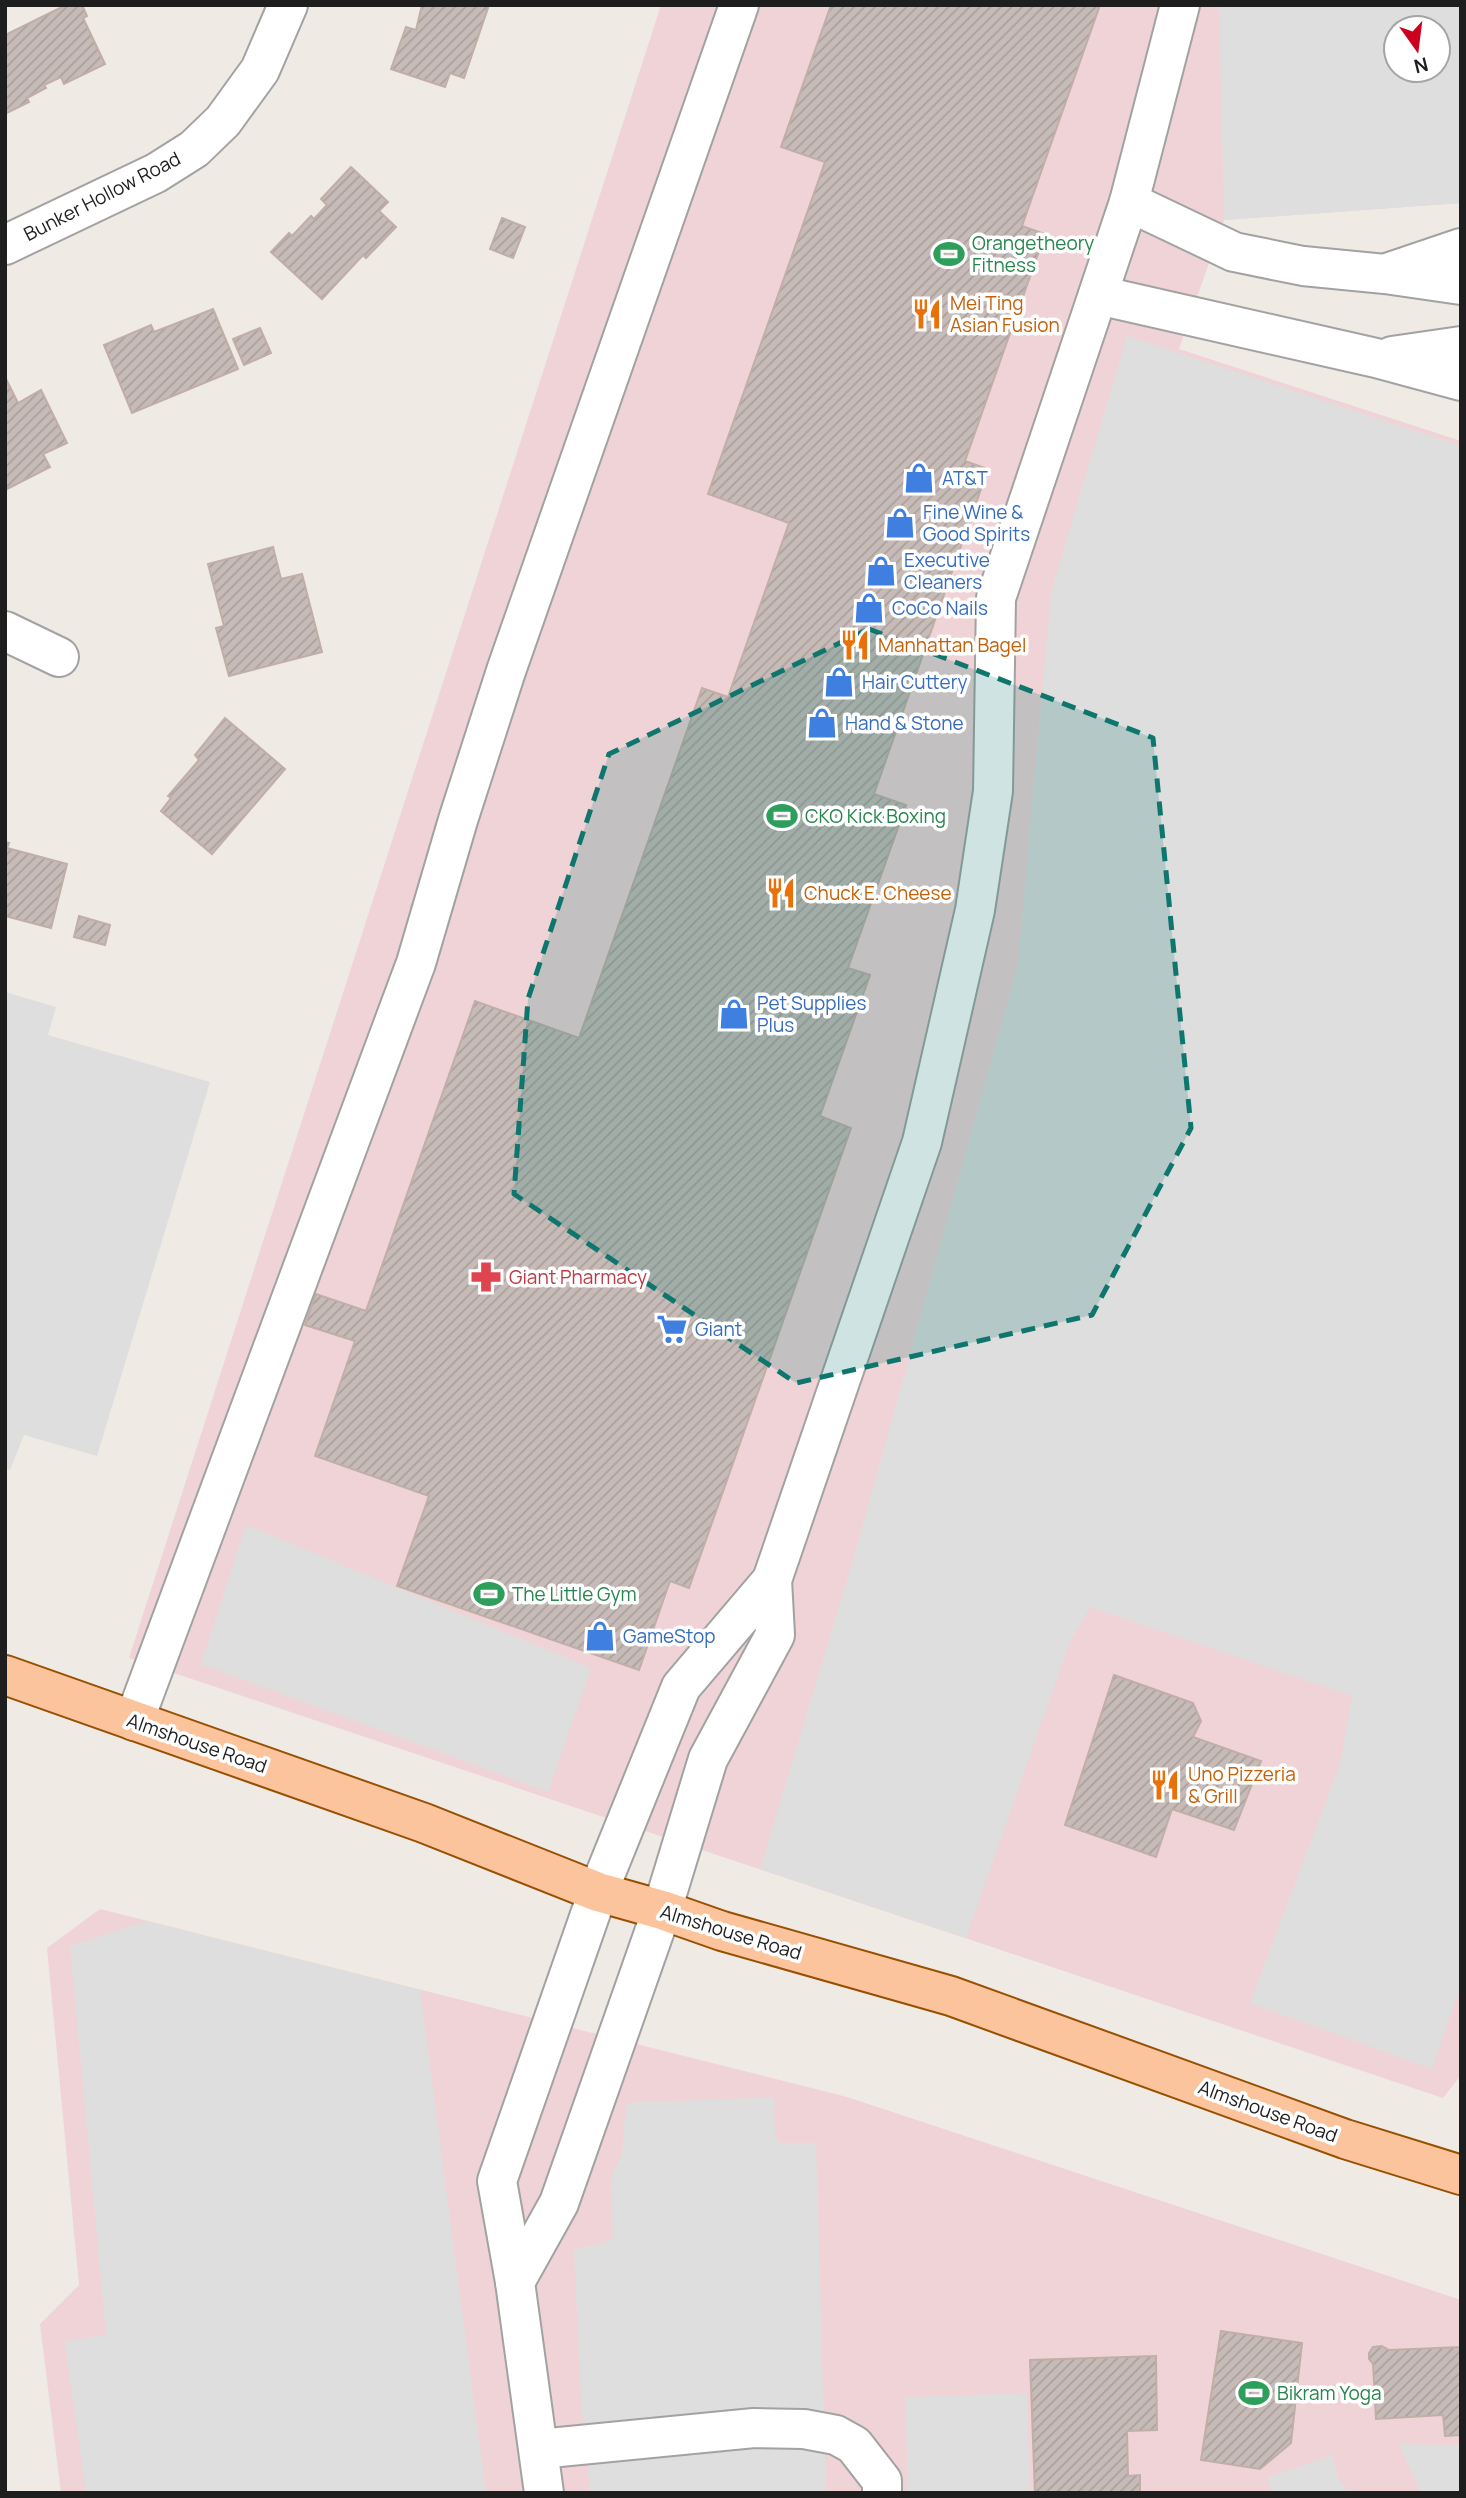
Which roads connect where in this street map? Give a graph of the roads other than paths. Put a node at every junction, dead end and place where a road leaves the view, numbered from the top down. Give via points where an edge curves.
1 (288, 5) edge
2 (738, 5) edge
3 (1180, 5) edge
4 (1129, 202) junction
5 (5, 245) edge
6 (1461, 248) edge
7 (1385, 274) junction
8 (1461, 285) edge
9 (1098, 295) junction
10 (1461, 346) edge
11 (1376, 358) junction
12 (1461, 381) edge
13 (5, 631) edge
14 (59, 657) dead end
15 (772, 1580) junction
16 (5, 1675) edge
17 (134, 1721) junction
18 (598, 1892) junction
19 (662, 1910) junction
20 (1461, 2175) edge
21 (515, 2283) junction
22 (539, 2449) junction
23 (544, 2493) edge
24 (882, 2493) edge

1 - 5 street, Bunker Hollow Road via 260,70 223,121 194,149 156,173
2 - 17 street via 506,671 416,963
3 - 4 street
4 - 7 street via 1234,253
4 - 9 street
6 - 7 street
7 - 8 street
9 - 11 street
9 - 15 street via 996,598 993,790 975,910 922,1142
10 - 11 street
11 - 12 street
13 - 14 street
15 - 18 street via 681,1687
15 - 19 street via 775,1635 708,1759
16 - 17 main road, Almshouse Road
17 - 18 main road, Almshouse Road via 424,1823
18 - 19 main road, Almshouse Road
18 - 21 street via 497,2181
19 - 20 main road, Almshouse Road via 951,1996 1345,2139
19 - 21 street via 559,2203
21 - 22 street
22 - 23 street
22 - 24 street via 754,2428 804,2429 836,2435 853,2445 882,2481

